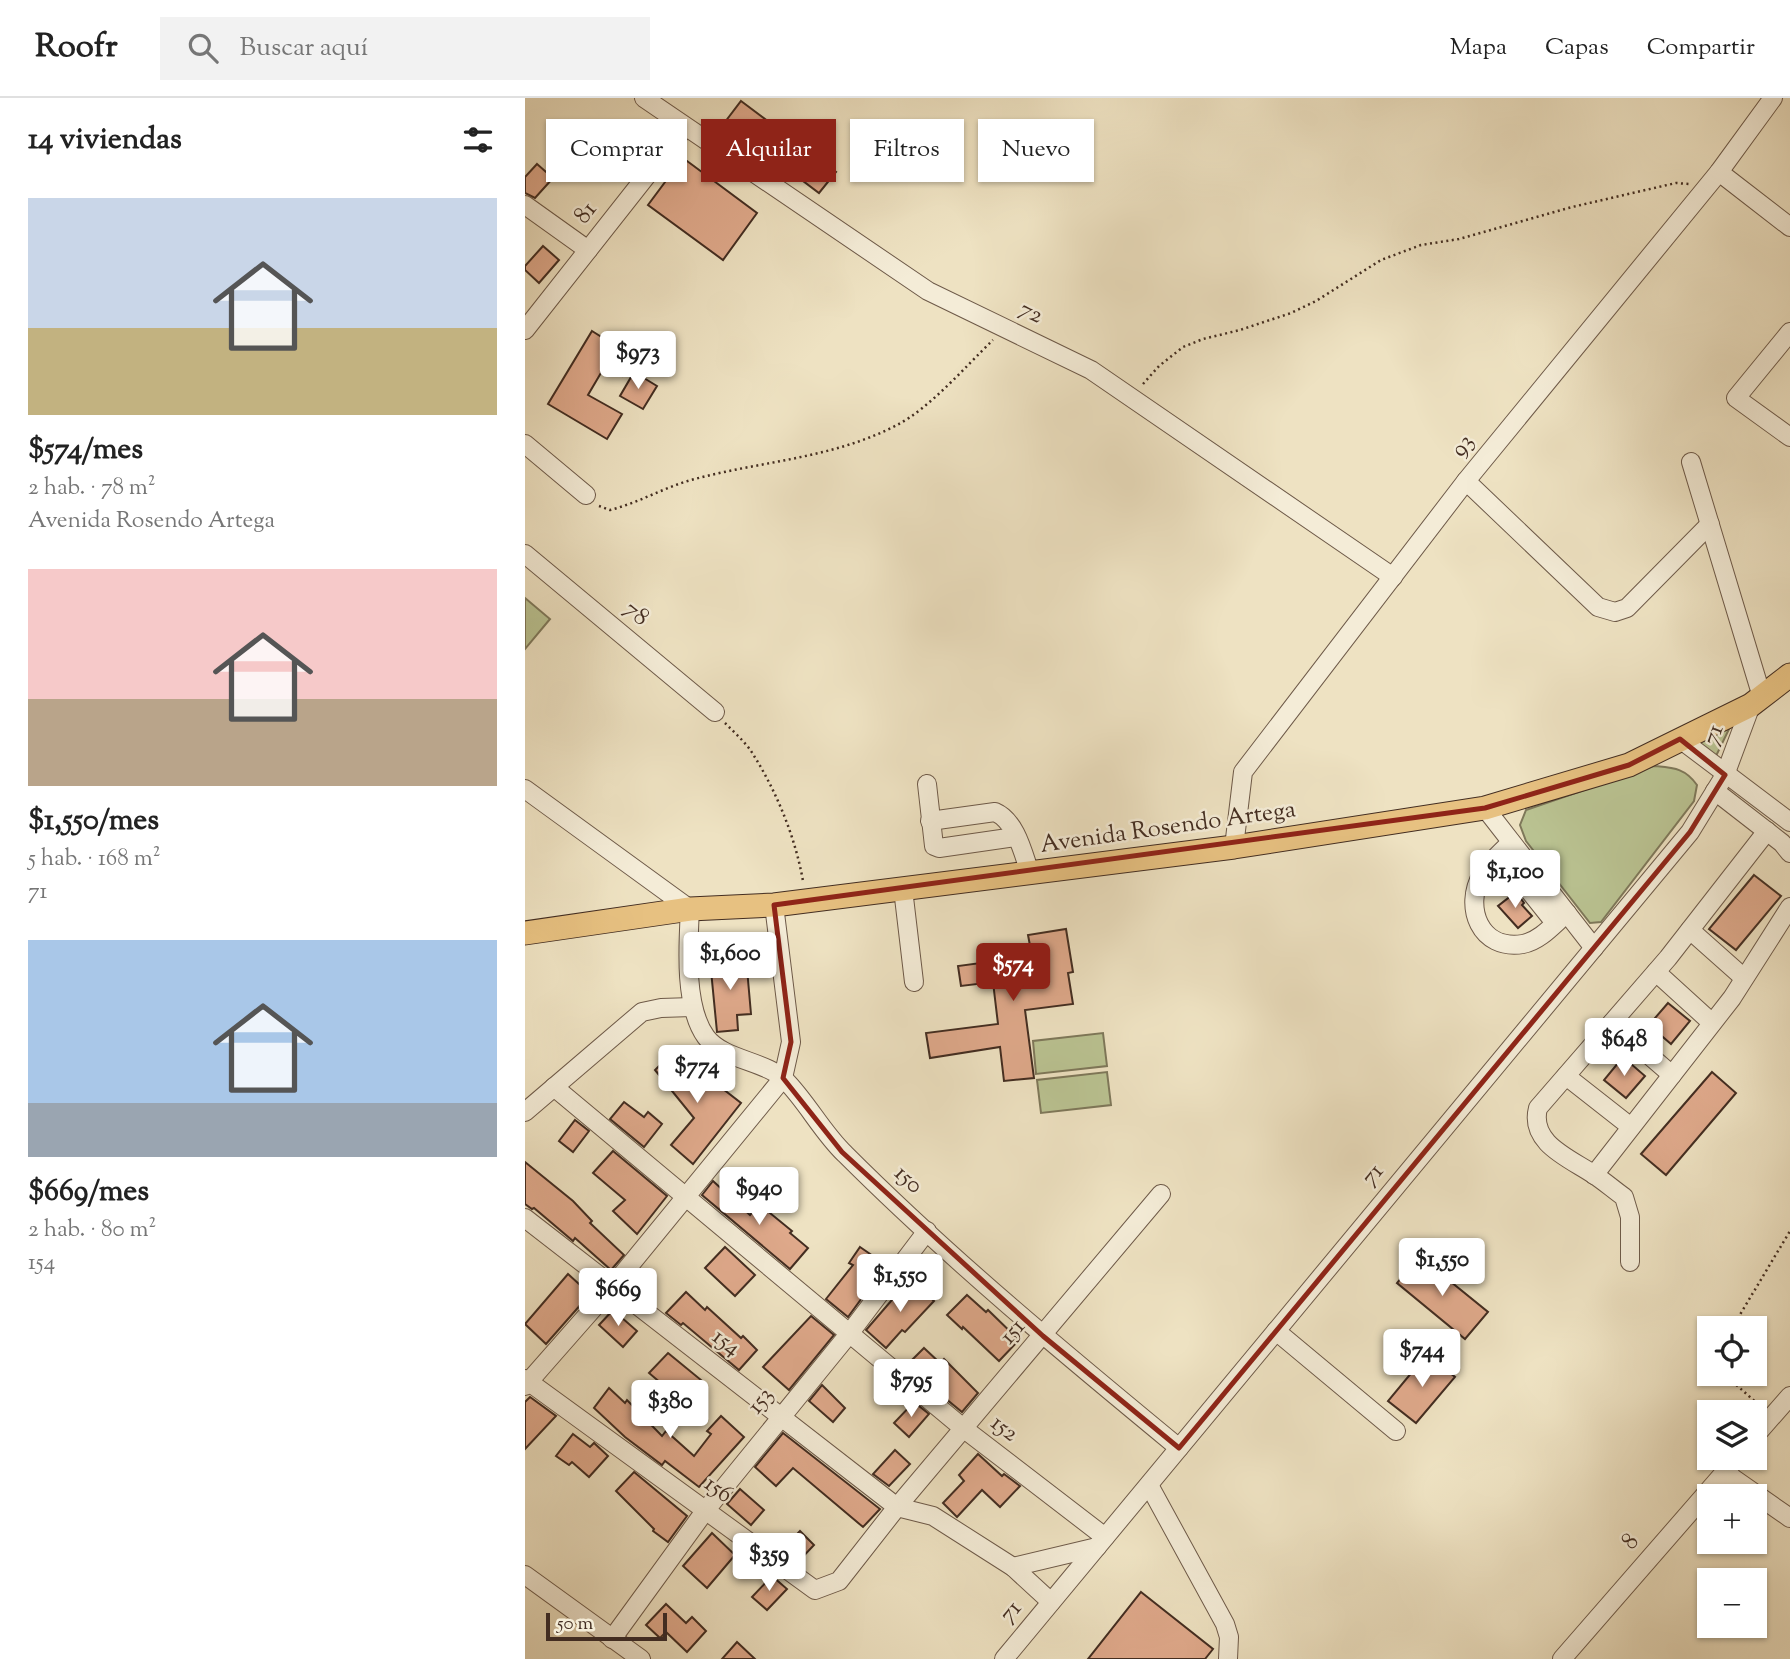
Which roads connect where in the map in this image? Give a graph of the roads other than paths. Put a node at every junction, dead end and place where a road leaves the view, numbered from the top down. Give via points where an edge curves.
1 (644, 98) edge
2 (1773, 98) edge
3 (674, 119) edge
4 (687, 128) edge
5 (1719, 172) junction
6 (642, 182) edge
7 (525, 205) edge
8 (1790, 227) edge
9 (588, 250) junction
10 (525, 330) edge
11 (1790, 331) edge
12 (1790, 437) edge
13 (525, 444) edge
14 (1691, 462) dead end
15 (1466, 481) junction
16 (586, 495) road end
17 (1710, 524) junction
18 (525, 554) edge
19 (1393, 577) junction
20 (1790, 675) edge
21 (1756, 701) junction
22 (715, 712) road end
23 (1680, 739) junction
24 (1725, 775) junction
25 (927, 784) dead end
26 (525, 789) edge
27 (1715, 791) junction
28 (1485, 808) junction
29 (930, 821) junction
30 (1790, 822) edge
31 (1767, 831) junction
32 (1016, 837) junction
33 (1234, 847) junction
34 (1506, 848) junction
35 (1790, 853) edge
36 (1030, 873) junction
37 (903, 889) junction
38 (774, 905) junction
39 (1790, 908) edge
40 (690, 909) junction
41 (1561, 918) junction
42 (1689, 930) junction
43 (525, 933) edge
44 (1594, 948) junction
45 (1656, 972) junction
46 (1744, 978) junction
47 (914, 982) dead end
48 (692, 1007) junction
49 (1612, 1023) junction
50 (1712, 1023) junction
51 (1672, 1075) junction
52 (1566, 1076) junction
53 (783, 1078) junction
54 (554, 1087) junction
55 (525, 1112) edge
56 (1631, 1127) junction
57 (1594, 1175) junction
58 (1161, 1194) dead end
59 (686, 1198) junction
60 (525, 1218) edge
61 (927, 1231) junction
62 (1630, 1262) dead end
63 (612, 1287) junction
64 (1276, 1331) junction
65 (849, 1334) junction
66 (1043, 1336) junction
67 (526, 1382) edge
68 (1790, 1396) edge
69 (781, 1415) junction
70 (1767, 1423) edge
71 (963, 1428) junction
72 (1396, 1431) dead end
73 (1179, 1448) junction
74 (1724, 1472) joint
75 (1149, 1485) junction
76 (897, 1507) junction
77 (705, 1511) junction
78 (1790, 1518) edge
79 (1101, 1542) junction
80 (1013, 1567) junction
81 (525, 1575) edge
82 (815, 1590) joint
83 (1051, 1602) junction
84 (613, 1639) junction
85 (641, 1659) edge
86 (1004, 1659) edge
87 (1228, 1659) edge
88 (1562, 1659) edge

1 - 3 street, 72
2 - 5 street, 93
4 - 19 street, 72 via 928,292 1091,370
5 - 8 street
5 - 15 street, 93
6 - 9 street, 81
7 - 9 street
9 - 10 street, 81
11 - 12 street via 1736,398
13 - 16 street
14 - 17 street
15 - 17 street via 1598,607 1615,612 1627,608
15 - 19 street, 93
17 - 21 street
18 - 22 street, 78
19 - 33 street, 93 via 1243,772
20 - 21 main road, Avenida Rosendo Artega
21 - 23 main road, Avenida Rosendo Artega
21 - 24 street, 71
23 - 24 street
23 - 28 main road, Avenida Rosendo Artega via 1629,765
24 - 27 street, 71
24 - 30 street
25 - 29 street
26 - 40 street
27 - 31 street
27 - 44 street, 71 via 1690,832
28 - 33 main road, Avenida Rosendo Artega
28 - 34 street
29 - 32 street via 995,812 1008,822
29 - 32 street via 932,841 939,848
31 - 35 street
31 - 42 street
32 - 36 street
33 - 36 main road, Avenida Rosendo Artega
34 - 41 street
34 - 41 street via 1481,874 1474,916 1483,932 1500,942 1521,944 1538,938
36 - 37 main road, Avenida Rosendo Artega
37 - 38 main road, Avenida Rosendo Artega
37 - 47 street
38 - 40 main road, Avenida Rosendo Artega
38 - 53 street via 791,1042
39 - 46 street
40 - 43 main road, Avenida Rosendo Artega
40 - 48 street, 150
41 - 44 street
42 - 45 street
42 - 46 street
44 - 64 street, 71
45 - 49 street
45 - 50 street
46 - 50 street
48 - 53 street, 150 via 708,1039
48 - 54 street via 642,1012
49 - 51 street
49 - 52 street
50 - 51 street
51 - 56 street
52 - 56 street
52 - 57 street via 1538,1108 1538,1132 1549,1146
53 - 59 street
53 - 61 street, 150 via 842,1152
54 - 55 street
54 - 59 street, 152
56 - 57 street
57 - 62 street via 1625,1197
58 - 66 street, 151
59 - 63 street
59 - 65 street, 152
60 - 63 street, 154
61 - 65 street, 153
61 - 66 street, 150
63 - 67 street
63 - 69 street, 154
64 - 72 street
64 - 73 street, 71
65 - 69 street, 153
65 - 71 street, 152
66 - 71 street, 151
66 - 73 street, 150
67 - 77 street, 156
68 - 70 street
69 - 76 street, 154
69 - 77 street, 153
71 - 76 street, 151
71 - 79 street, 152
73 - 75 street, 71
74 - 78 street
74 - 88 street, 8
75 - 79 street, 71
75 - 87 street via 1225,1623
76 - 80 street via 933,1516
76 - 82 street, 151 via 839,1581
77 - 82 street, 156
77 - 84 street, 153
79 - 80 street
79 - 83 street, 71
80 - 83 street
81 - 84 street
83 - 86 street, 71
84 - 85 street

